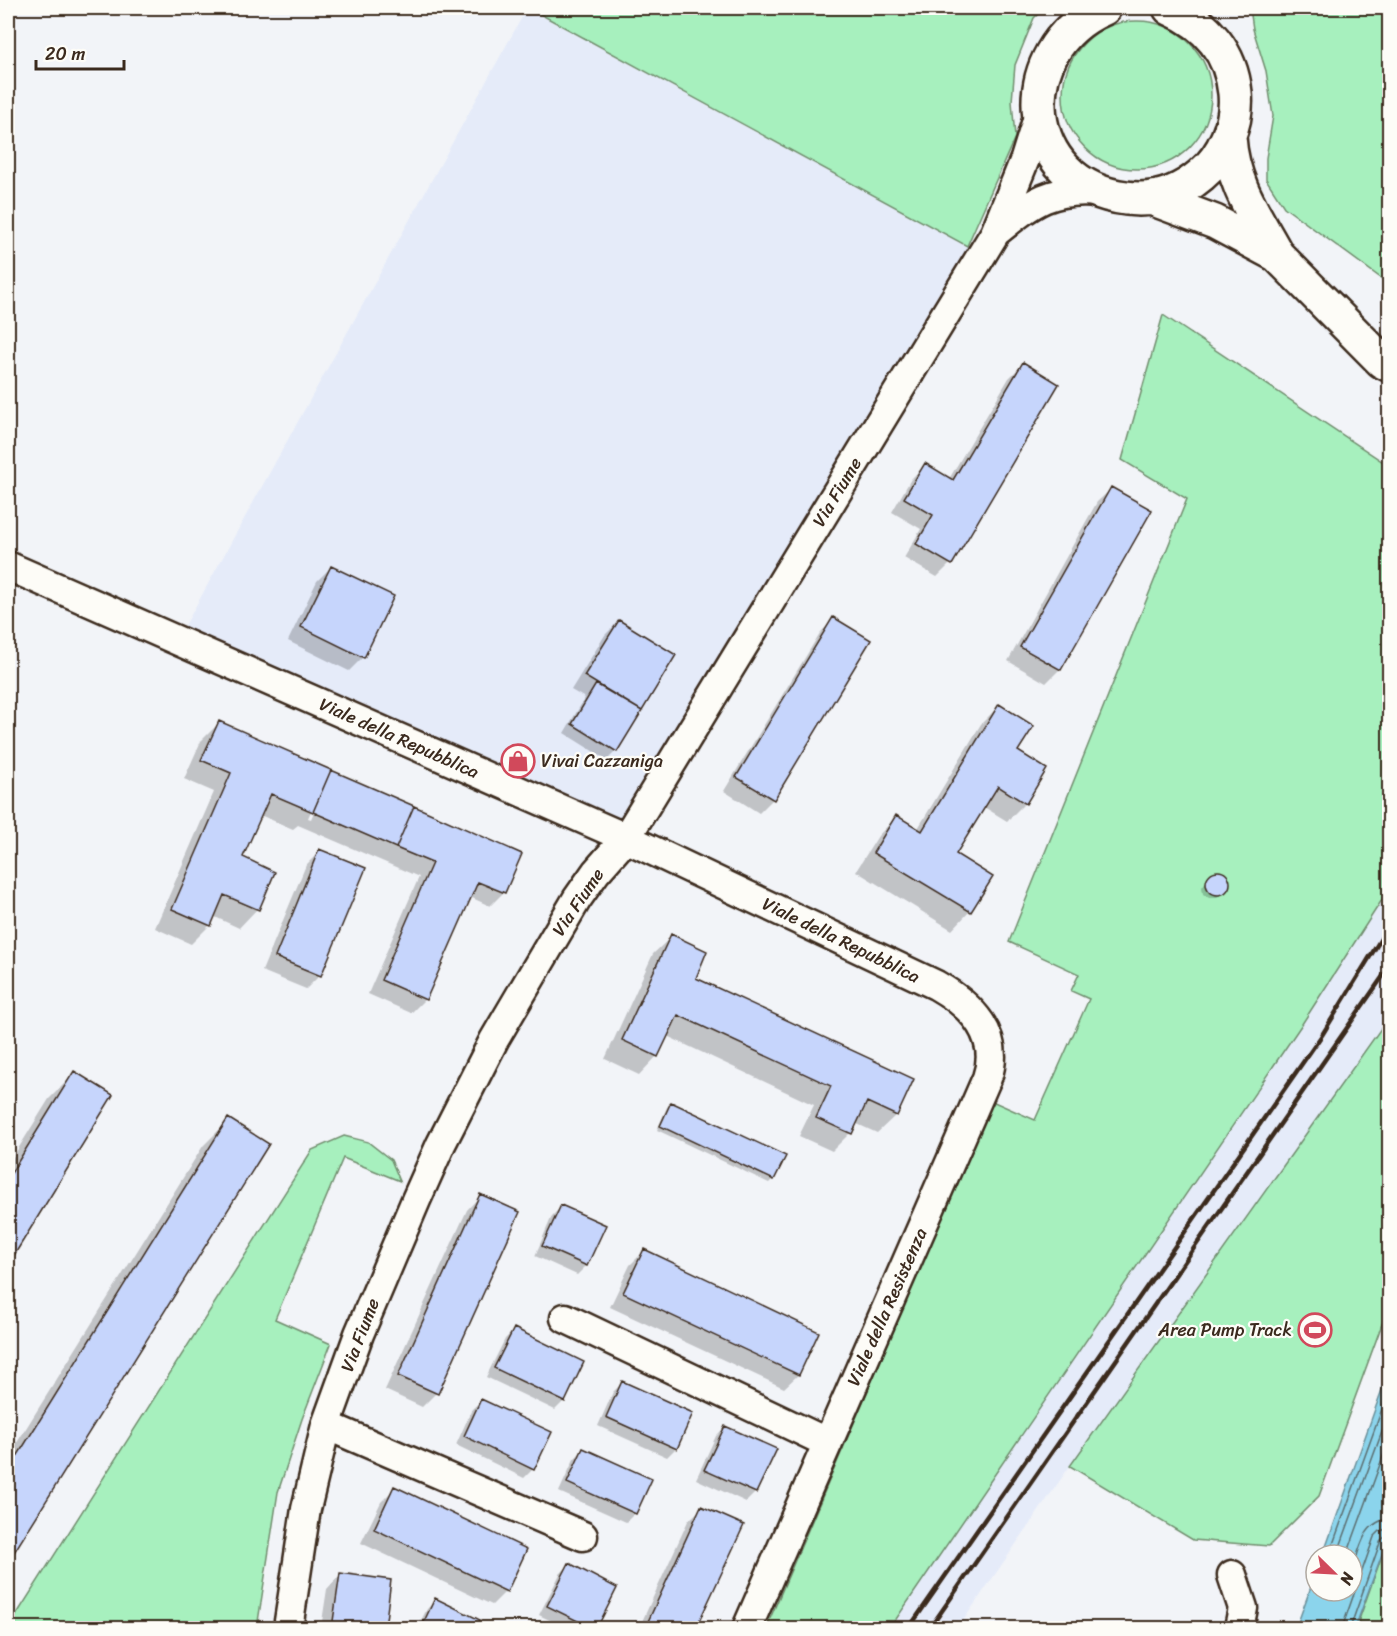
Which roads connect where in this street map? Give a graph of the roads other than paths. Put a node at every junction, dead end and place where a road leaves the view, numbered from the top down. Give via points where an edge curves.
1 (1104, 8) edge
2 (1170, 8) edge
3 (1213, 22) edge
4 (1039, 114) junction
5 (1229, 137) junction
6 (1100, 192) junction
7 (1151, 198) junction
8 (995, 233) junction
9 (1277, 255) junction
10 (1387, 367) edge
11 (8, 566) edge
12 (626, 838) junction
13 (950, 993) joint
14 (565, 1318) dead end
15 (326, 1425) junction
16 (828, 1443) junction
17 (583, 1536) dead end
18 (1232, 1575) dead end
19 (288, 1629) edge
20 (747, 1629) edge
21 (1239, 1629) edge

1 - 4 street via 1075,24 1053,50 1041,81
2 - 3 street via 1198,23
3 - 5 street via 1236,95
4 - 6 street via 1058,160
4 - 8 street, Via Fiume
5 - 7 street via 1216,159 1195,180 1170,194
5 - 9 street via 1236,179
6 - 7 street via 1116,197
6 - 8 street, Via Fiume via 1055,194 1027,208
7 - 9 street via 1215,222
8 - 12 street, Via Fiume
9 - 10 street
11 - 12 street, Viale della Repubblica
12 - 13 street, Viale della Repubblica
12 - 15 street, Via Fiume via 577,899 479,1067 416,1200 359,1334
13 - 16 street, Viale della Resistenza via 968,1006 980,1023 991,1052 990,1069
14 - 16 street
15 - 17 street
15 - 19 street, Via Fiume via 306,1509
16 - 20 street, Viale della Resistenza
18 - 21 street via 1243,1608

